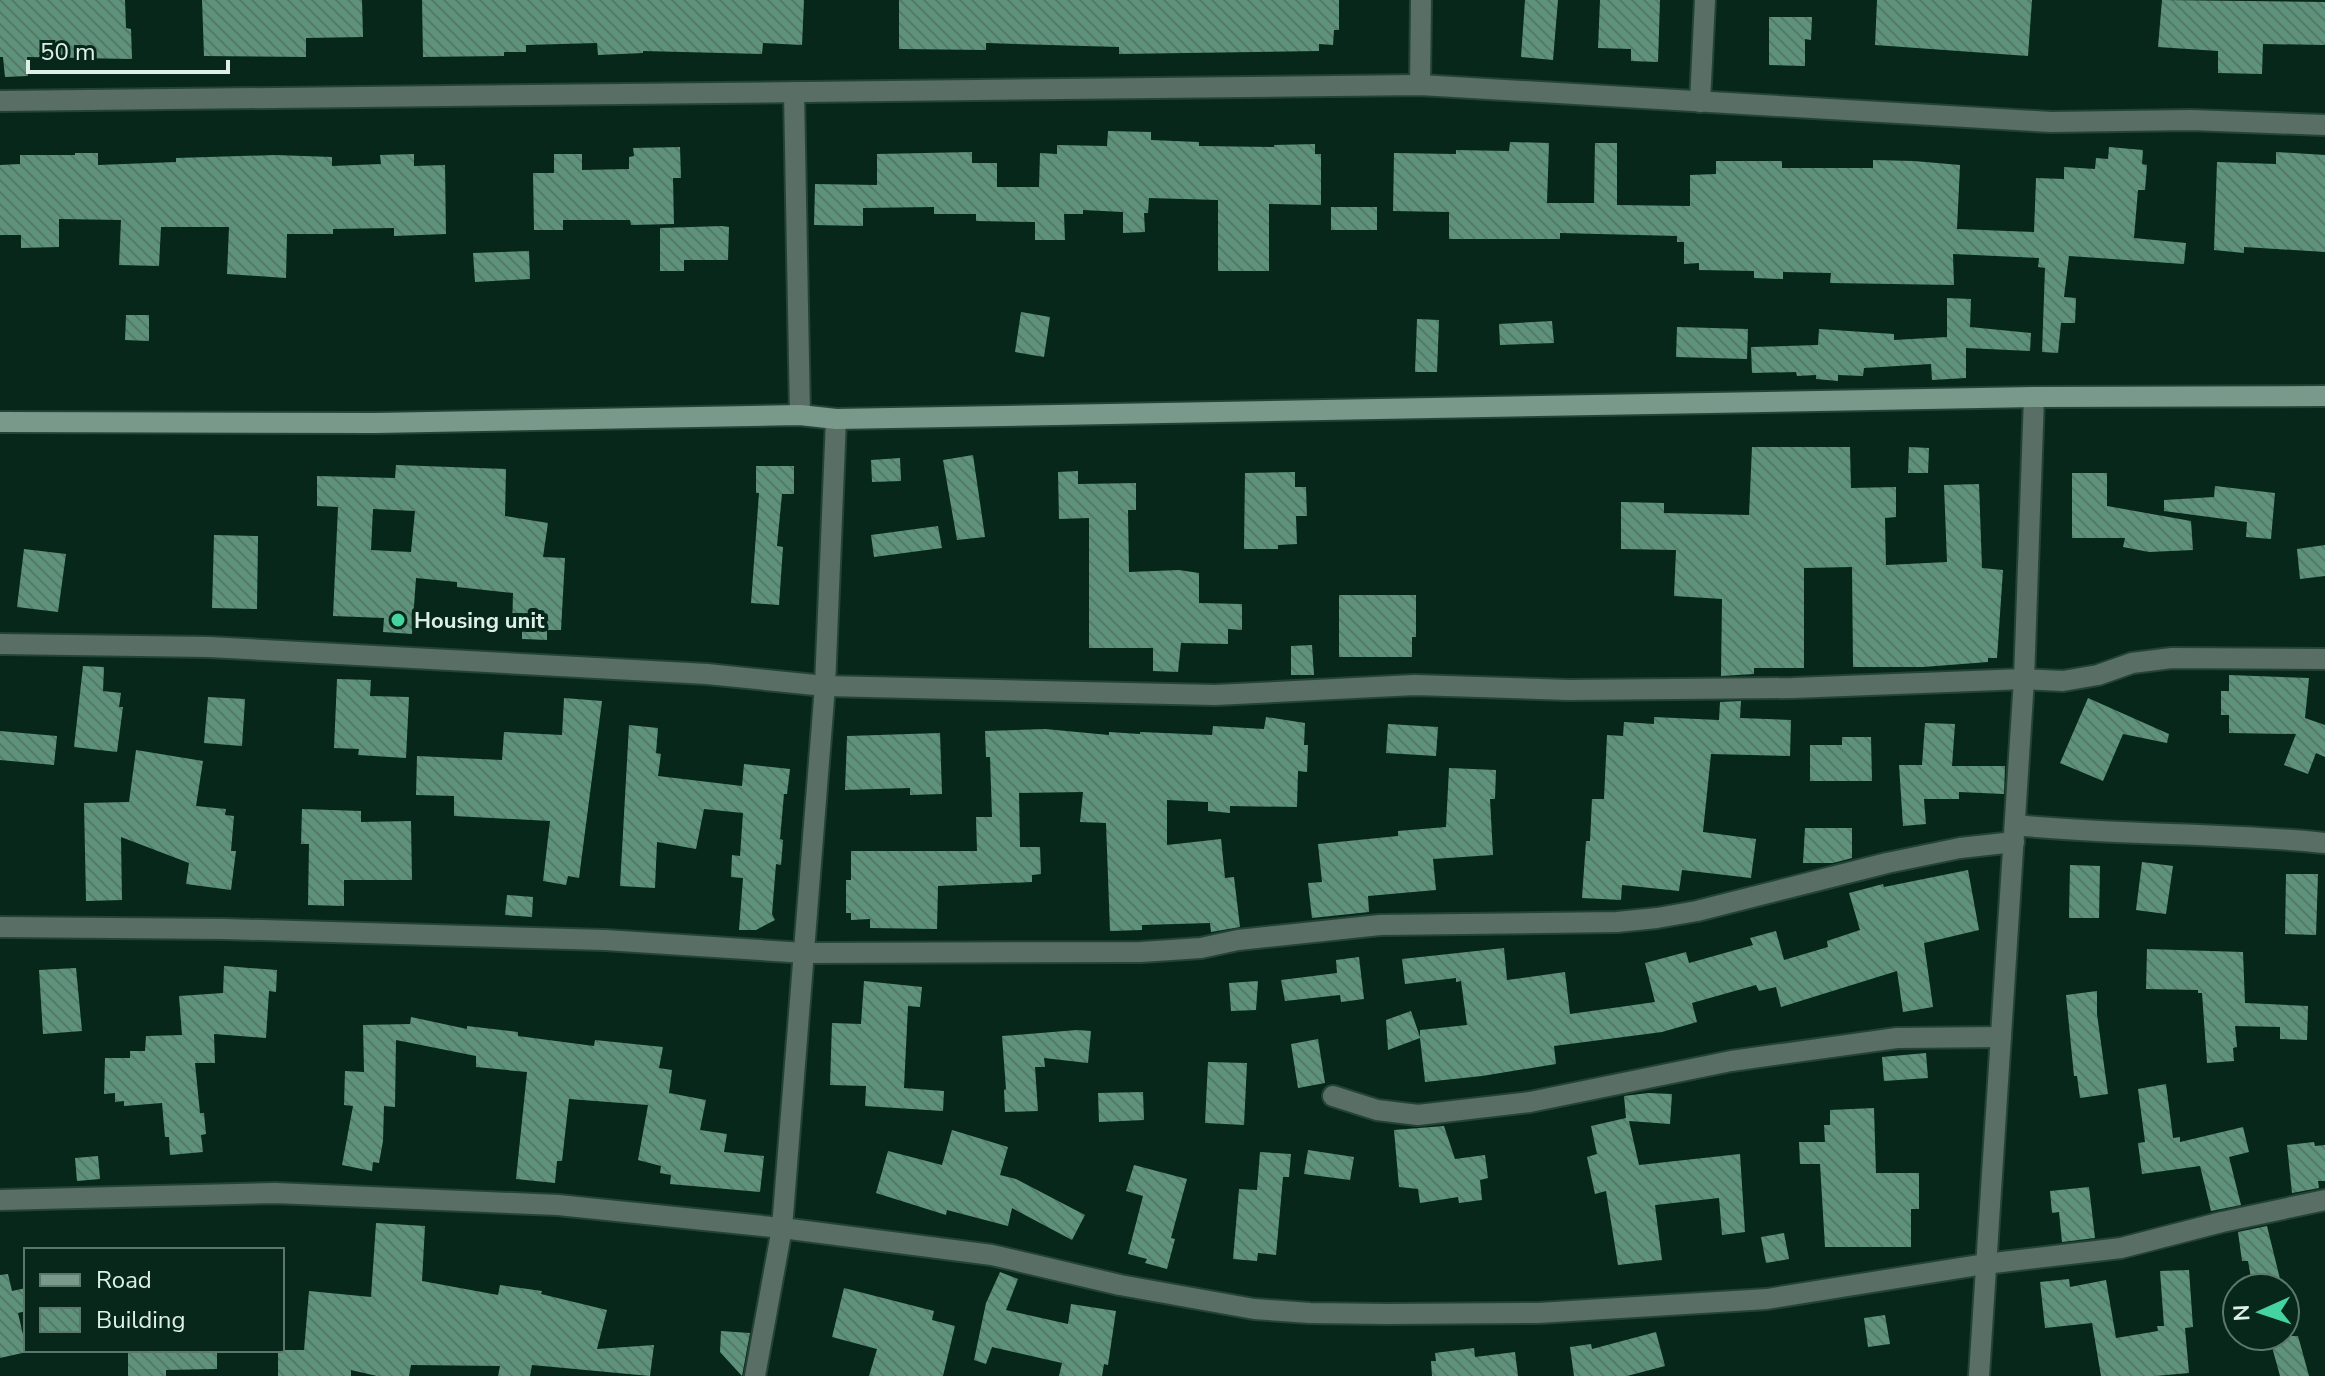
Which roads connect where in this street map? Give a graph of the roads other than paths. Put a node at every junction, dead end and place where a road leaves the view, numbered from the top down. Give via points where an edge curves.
1 (1421, 0) edge
2 (1705, 0) edge
3 (1420, 85) junction
4 (794, 92) junction
5 (0, 101) edge
6 (1700, 102) junction
7 (2325, 125) edge
8 (2325, 396) edge
9 (2034, 397) junction
10 (800, 415) junction
11 (836, 419) junction
12 (0, 422) edge
13 (0, 644) edge
14 (2325, 659) edge
15 (2024, 679) junction
16 (825, 686) junction
17 (2015, 833) junction
18 (2325, 843) edge
19 (0, 927) edge
20 (805, 953) junction
21 (2001, 1037) junction
22 (1333, 1096) dead end
23 (0, 1200) edge
24 (2325, 1200) edge
25 (782, 1228) junction
26 (1985, 1264) junction
27 (755, 1376) edge
28 (1979, 1376) edge

1 - 3 street
2 - 6 street
3 - 4 street
3 - 6 street
4 - 5 street
4 - 10 street
6 - 7 street via 2051,122
8 - 9 street
9 - 11 street
9 - 15 street
10 - 11 street
10 - 12 street via 375,423
11 - 16 street
13 - 16 street via 209,647 707,674
14 - 15 street via 2172,658 2063,681
15 - 16 street via 1778,688 1415,685 1215,695
15 - 17 street
16 - 20 street
17 - 18 street via 2060,830
17 - 20 street via 1697,911 1617,922 1380,925 1141,952
17 - 21 street
19 - 20 street via 605,940
20 - 25 street
21 - 22 street via 1866,1042 1731,1061 1530,1102 1418,1115 1377,1110
21 - 26 street
23 - 25 street via 275,1193 558,1205
24 - 26 street via 2121,1248
25 - 26 street via 992,1255 1254,1309 1310,1313 1538,1313 1767,1299
25 - 27 street
26 - 28 street

